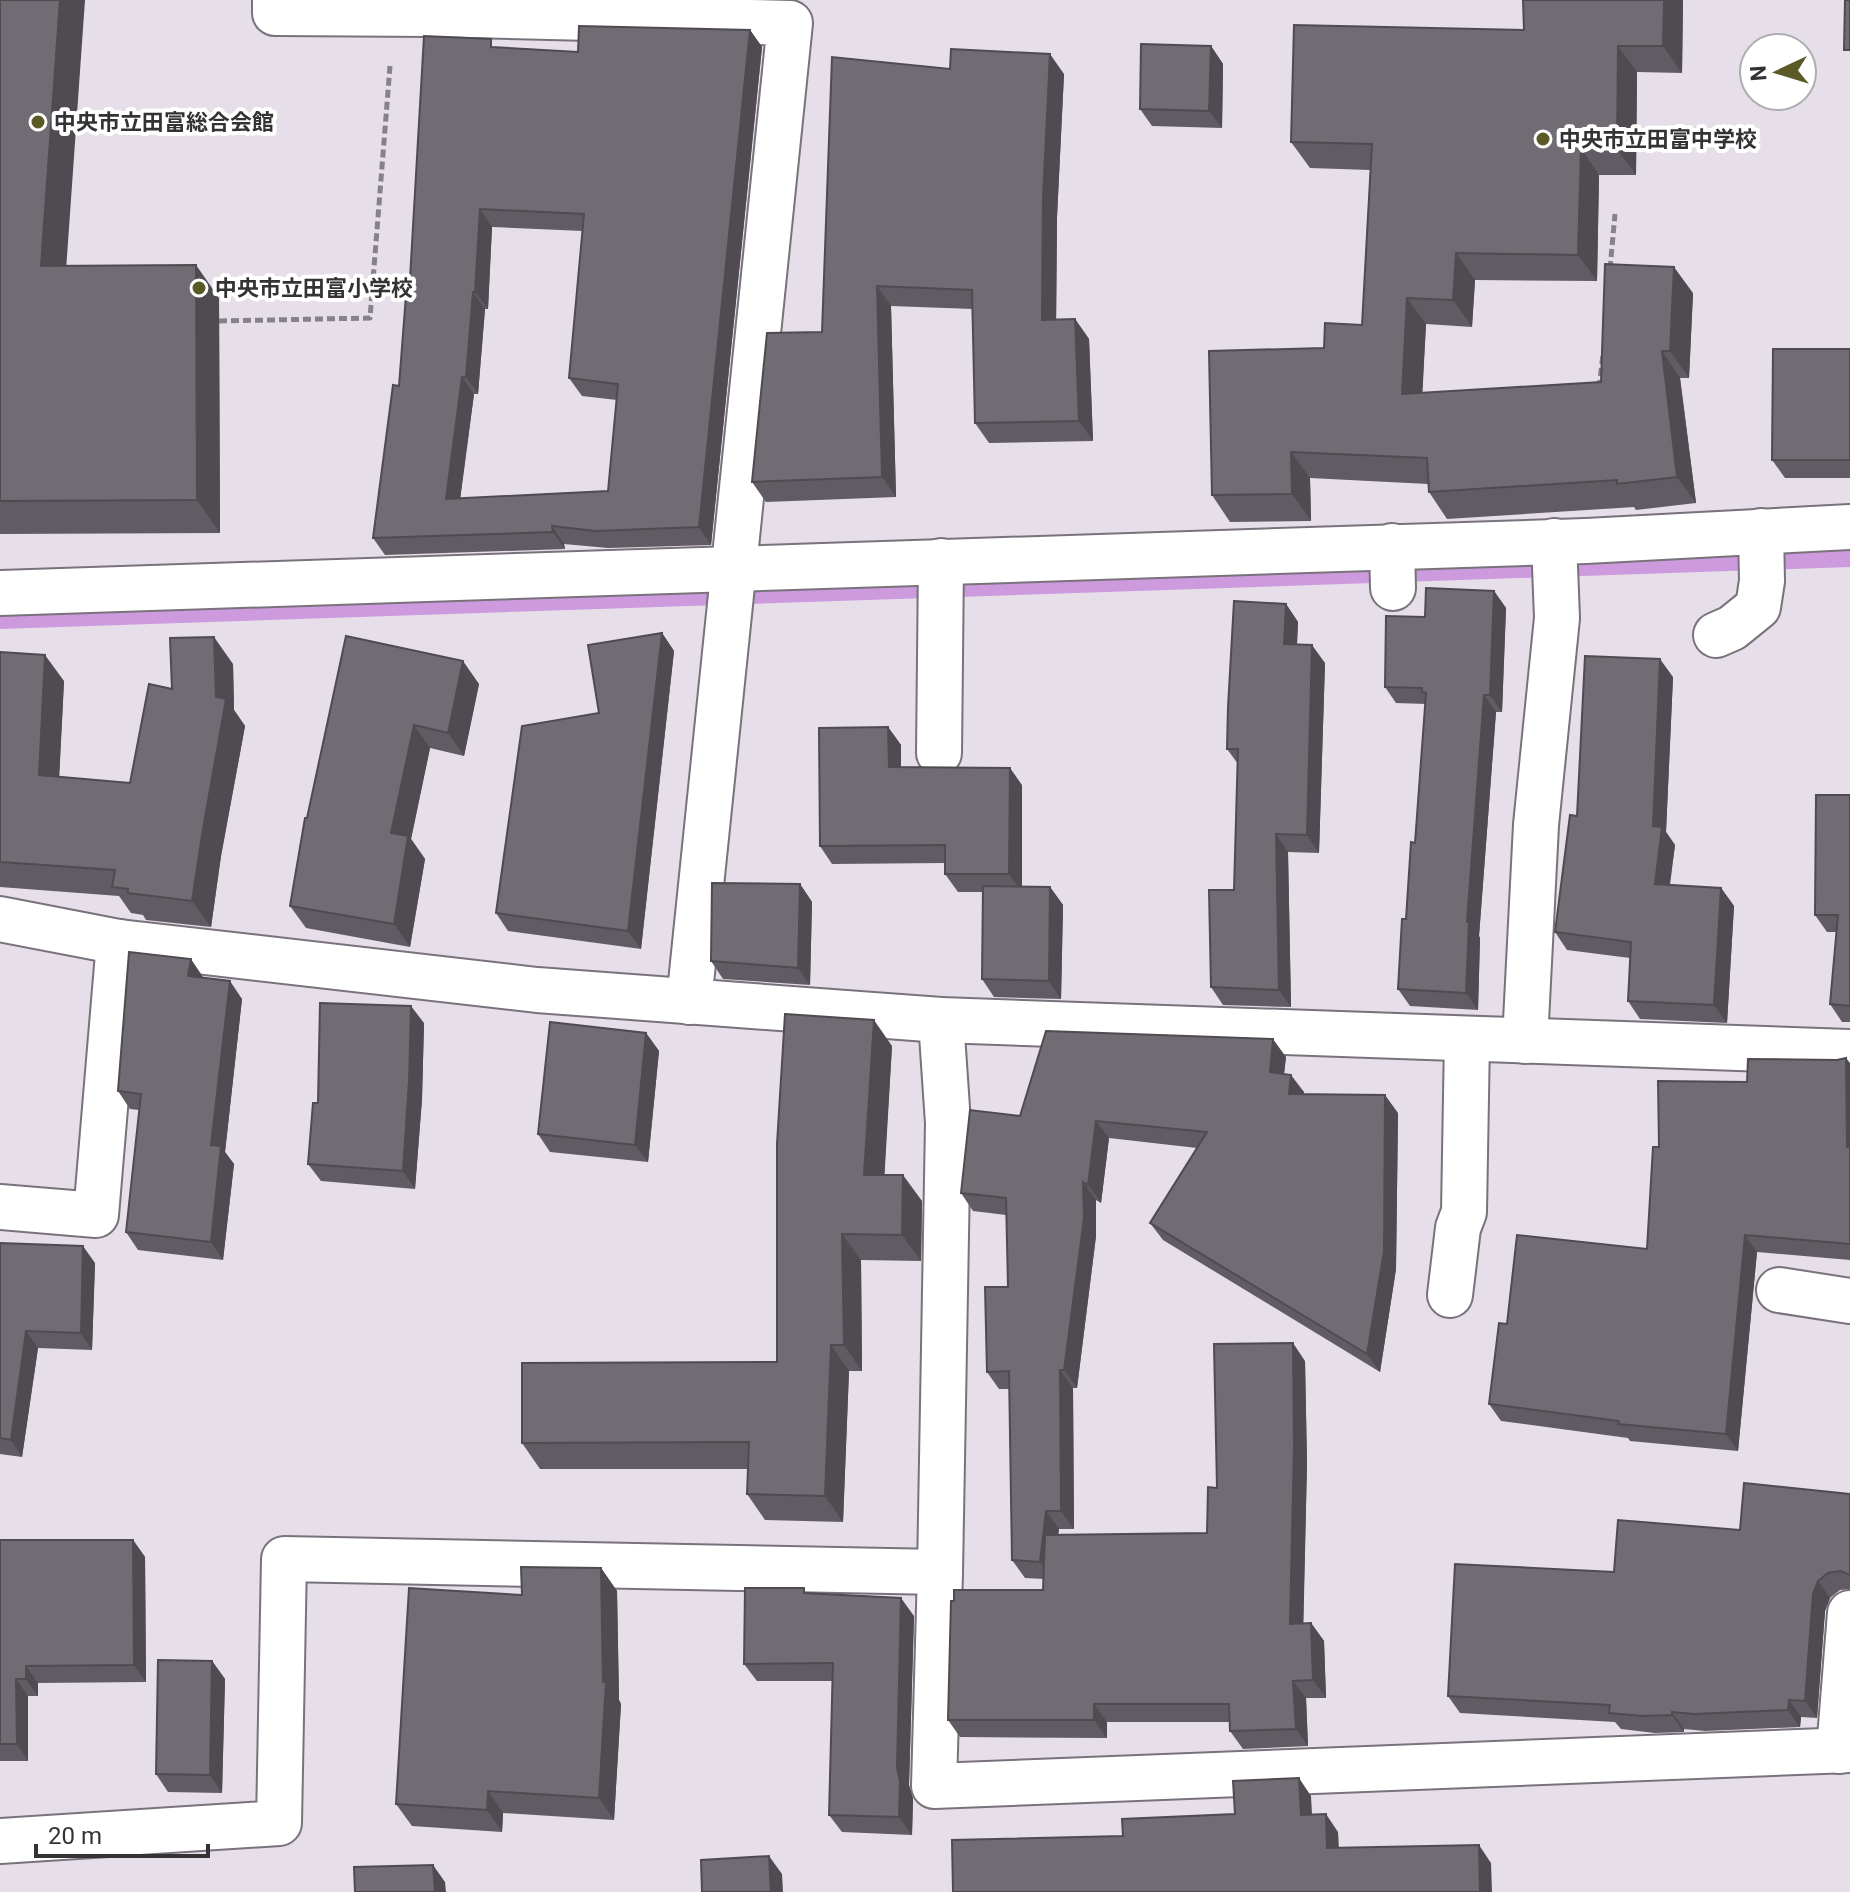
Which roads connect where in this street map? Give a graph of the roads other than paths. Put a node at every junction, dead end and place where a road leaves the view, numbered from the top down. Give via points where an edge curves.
1 (275, 0) edge
2 (1850, 527) edge
3 (1761, 534) junction
4 (1554, 544) junction
5 (942, 566) junction
6 (733, 575) junction
7 (0, 593) edge
8 (1716, 635) dead end
9 (939, 753) dead end
10 (0, 919) edge
11 (119, 942) junction
12 (689, 1002) junction
13 (941, 1020) junction
14 (1467, 1039) junction
15 (1525, 1041) junction
16 (1850, 1052) edge
17 (0, 1207) edge
18 (1779, 1290) dead end
19 (1450, 1295) dead end
20 (1850, 1301) edge
21 (940, 1572) junction
22 (1850, 1613) edge
23 (1845, 1751) edge
24 (0, 1841) edge

1 - 6 street via 275,13 790,23
2 - 3 street
3 - 4 street
3 - 8 street via 1758,607
4 - 5 street via 1392,562
4 - 15 street via 1556,632 1536,825
5 - 6 street
5 - 9 street
6 - 7 street
6 - 12 street
10 - 11 street
11 - 12 street
11 - 17 street via 96,1215
12 - 13 street
13 - 14 street
13 - 21 street via 948,1123
14 - 15 street
14 - 19 street via 1464,1212
15 - 16 street
18 - 20 street
21 - 23 street via 934,1786
21 - 24 street via 284,1559 279,1823
22 - 23 street

